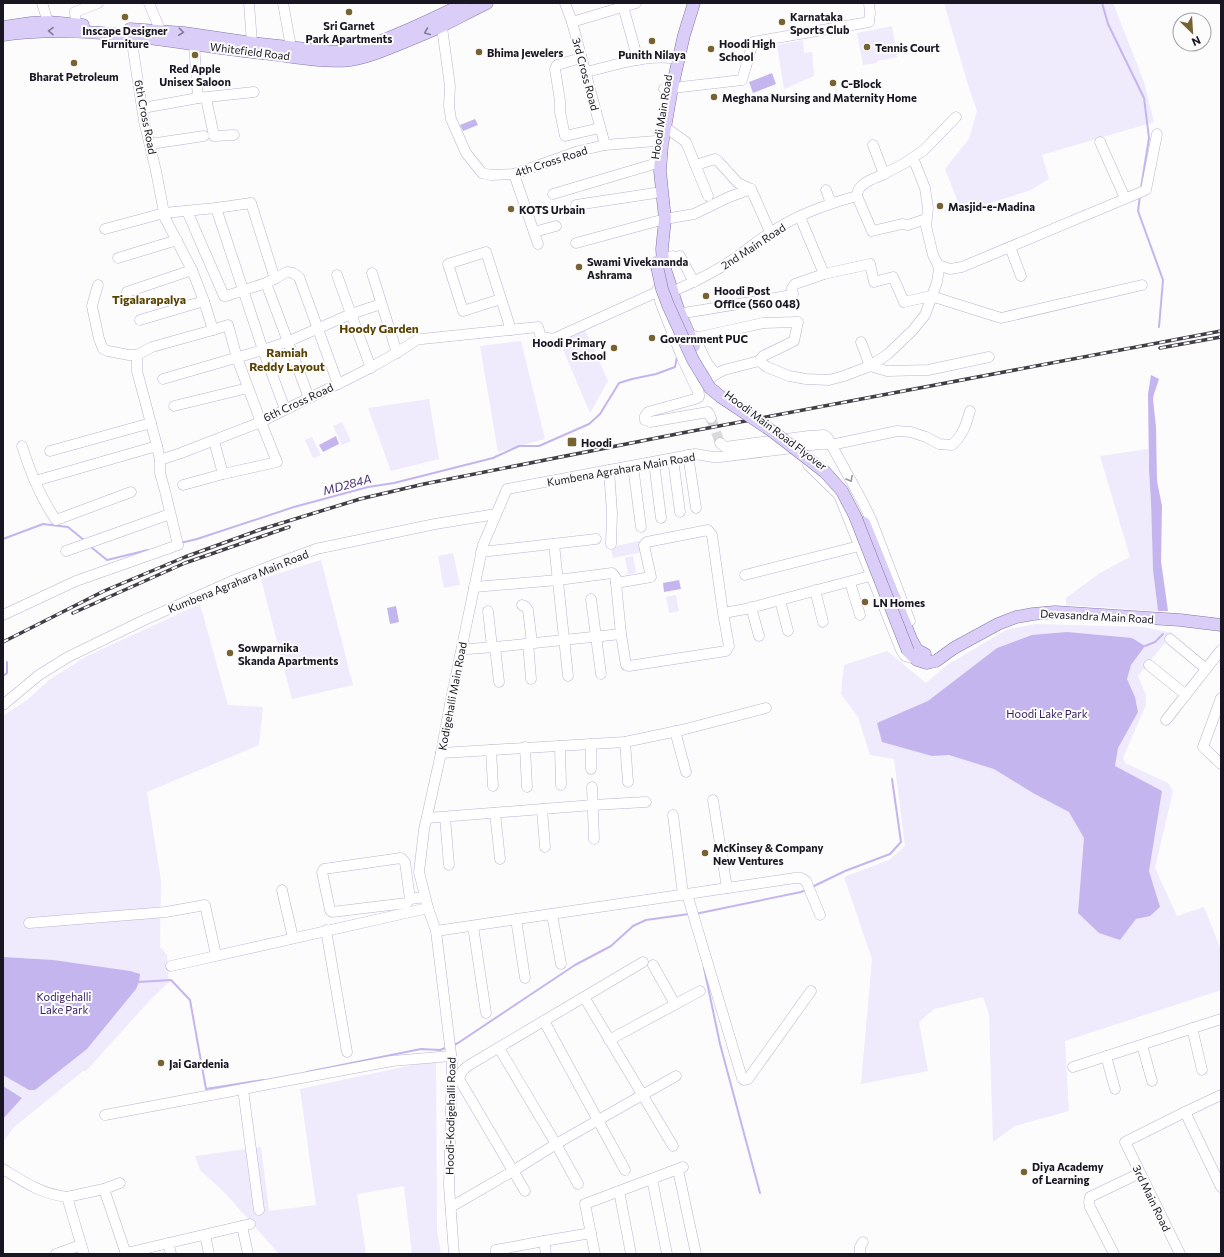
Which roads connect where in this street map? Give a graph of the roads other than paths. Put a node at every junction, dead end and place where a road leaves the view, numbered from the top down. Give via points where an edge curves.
1 (42, 3) edge
2 (98, 3) edge
3 (149, 3) edge
4 (249, 3) edge
5 (282, 3) edge
6 (466, 3) edge
7 (487, 3) edge
8 (565, 3) edge
9 (636, 3) edge
10 (688, 3) edge
11 (694, 3) edge
12 (869, 3) edge
13 (622, 6) junction
14 (441, 21) junction
15 (48, 22) junction
16 (572, 22) junction
17 (76, 24) junction
18 (3, 27) edge
19 (160, 30) junction
20 (3, 35) edge
21 (131, 36) junction
22 (252, 43) junction
23 (194, 44) junction
24 (291, 47) junction
25 (348, 56) junction
26 (581, 58) junction
27 (671, 58) junction
28 (638, 60) junction
29 (586, 72) junction
30 (668, 88) junction
31 (254, 92) dead end
32 (202, 98) junction
33 (143, 108) junction
34 (956, 117) dead end
35 (665, 127) junction
36 (600, 128) junction
37 (1157, 134) dead end
38 (234, 135) dead end
39 (204, 136) dead end
40 (656, 141) junction
41 (1100, 142) dead end
42 (150, 144) junction
43 (605, 145) junction
44 (873, 145) dead end
45 (913, 158) junction
46 (654, 164) junction
47 (696, 165) junction
48 (514, 174) junction
49 (884, 174) junction
50 (751, 189) junction
51 (826, 190) dead end
52 (553, 194) dead end
53 (655, 194) junction
54 (708, 196) dead end
55 (857, 196) junction
56 (1125, 198) junction
57 (831, 203) junction
58 (576, 205) dead end
59 (216, 208) junction
60 (187, 211) junction
61 (164, 213) junction
62 (800, 217) junction
63 (926, 219) junction
64 (661, 220) junction
65 (556, 226) dead end
66 (105, 229) dead end
67 (534, 232) junction
68 (770, 232) junction
69 (176, 240) junction
70 (576, 243) dead end
71 (538, 244) dead end
72 (1010, 247) junction
73 (118, 258) dead end
74 (665, 258) junction
75 (938, 265) junction
76 (192, 270) junction
77 (372, 273) dead end
78 (824, 274) junction
79 (337, 275) dead end
80 (1021, 276) dead end
81 (276, 279) junction
82 (694, 282) junction
83 (266, 283) junction
84 (98, 285) dead end
85 (1142, 285) dead end
86 (676, 290) junction
87 (244, 291) junction
88 (127, 292) dead end
89 (657, 292) junction
90 (931, 296) junction
91 (501, 299) junction
92 (204, 301) junction
93 (381, 304) junction
94 (684, 313) junction
95 (351, 314) junction
96 (140, 320) dead end
97 (319, 329) junction
98 (213, 330) junction
99 (511, 330) junction
100 (695, 338) junction
101 (287, 342) junction
102 (861, 342) dead end
103 (263, 350) junction
104 (397, 353) junction
105 (137, 355) junction
106 (989, 357) dead end
107 (238, 358) junction
108 (759, 361) junction
109 (870, 366) junction
110 (372, 368) junction
111 (716, 374) junction
112 (163, 378) dead end
113 (338, 384) junction
114 (248, 388) junction
115 (698, 389) junction
116 (309, 398) junction
117 (174, 406) dead end
118 (286, 409) junction
119 (970, 411) dead end
120 (711, 418) dead end
121 (260, 422) junction
122 (151, 423) junction
123 (214, 441) junction
124 (830, 442) junction
125 (720, 443) dead end
126 (22, 446) dead end
127 (157, 446) junction
128 (788, 449) junction
129 (50, 451) dead end
130 (688, 455) junction
131 (673, 458) junction
132 (160, 460) junction
133 (654, 462) junction
134 (842, 464) junction
135 (633, 466) junction
136 (608, 470) junction
137 (223, 474) junction
138 (823, 479) junction
139 (35, 481) junction
140 (183, 485) dead end
141 (507, 489) joint
142 (131, 492) dead end
143 (696, 508) dead end
144 (680, 512) dead end
145 (170, 514) junction
146 (496, 514) junction
147 (661, 518) dead end
148 (641, 527) dead end
149 (596, 539) dead end
150 (554, 544) junction
151 (611, 544) dead end
152 (859, 546) junction
153 (66, 551) dead end
154 (481, 552) junction
155 (744, 575) dead end
156 (870, 576) junction
157 (558, 580) junction
158 (850, 582) junction
159 (616, 583) junction
160 (474, 587) junction
161 (815, 590) junction
162 (591, 599) dead end
163 (780, 600) junction
164 (522, 605) dead end
165 (752, 607) junction
166 (488, 611) dead end
167 (724, 613) junction
168 (3, 615) edge
169 (860, 615) dead end
170 (823, 622) dead end
171 (1221, 625) edge
172 (788, 631) dead end
173 (621, 634) junction
174 (596, 636) junction
175 (759, 636) dead end
176 (565, 639) junction
177 (1170, 639) dead end
178 (530, 643) junction
179 (494, 647) junction
180 (462, 648) junction
181 (1221, 650) edge
182 (936, 656) junction
183 (917, 660) junction
184 (1149, 665) dead end
185 (1206, 669) junction
186 (601, 674) dead end
187 (568, 676) dead end
188 (531, 679) dead end
189 (499, 682) dead end
190 (1186, 695) junction
191 (1221, 698) edge
192 (3, 705) edge
193 (766, 708) dead end
194 (1166, 720) dead end
195 (675, 732) junction
196 (624, 742) junction
197 (591, 744) junction
198 (560, 746) junction
199 (525, 748) junction
200 (491, 750) junction
201 (441, 753) junction
202 (1221, 764) edge
203 (591, 769) dead end
204 (686, 772) dead end
205 (628, 782) dead end
206 (561, 784) dead end
207 (493, 786) dead end
208 (527, 787) dead end
209 (592, 787) dead end
210 (713, 800) dead end
211 (646, 802) dead end
212 (593, 805) junction
213 (542, 809) junction
214 (495, 813) junction
215 (673, 815) dead end
216 (445, 817) junction
217 (427, 818) junction
218 (594, 839) dead end
219 (545, 847) dead end
220 (500, 859) dead end
221 (449, 865) dead end
222 (727, 888) junction
223 (282, 890) dead end
224 (685, 894) junction
225 (425, 897) junction
226 (410, 899) junction
227 (428, 908) junction
228 (552, 914) junction
229 (820, 915) dead end
230 (516, 919) junction
231 (29, 923) dead end
232 (473, 926) junction
233 (326, 930) junction
234 (436, 931) junction
235 (293, 938) junction
236 (216, 955) junction
237 (561, 964) dead end
238 (171, 966) dead end
239 (525, 978) dead end
240 (700, 991) dead end
241 (811, 991) dead end
242 (584, 997) junction
243 (675, 1004) junction
244 (486, 1013) dead end
245 (1221, 1019) edge
246 (544, 1021) junction
247 (1192, 1028) junction
248 (609, 1040) junction
249 (1142, 1045) junction
250 (499, 1048) junction
251 (450, 1049) junction
252 (347, 1052) dead end
253 (1106, 1056) junction
254 (1073, 1067) dead end
255 (1202, 1070) dead end
256 (676, 1076) dead end
257 (1152, 1081) dead end
258 (243, 1089) junction
259 (1115, 1089) dead end
260 (642, 1095) junction
261 (1221, 1095) edge
262 (1185, 1112) junction
263 (105, 1115) dead end
264 (598, 1120) junction
265 (556, 1144) junction
266 (673, 1146) dead end
267 (3, 1168) edge
268 (625, 1170) dead end
269 (513, 1171) junction
270 (1140, 1173) junction
271 (652, 1179) junction
272 (120, 1183) dead end
273 (578, 1184) dead end
274 (1221, 1187) edge
275 (104, 1189) junction
276 (619, 1191) junction
277 (525, 1192) dead end
278 (66, 1197) junction
279 (451, 1207) junction
280 (259, 1210) dead end
281 (591, 1233) junction
282 (204, 1235) junction
283 (544, 1241) junction
284 (863, 1242) dead end
285 (168, 1243) junction
286 (83, 1249) edge
287 (56, 1254) edge
288 (126, 1254) edge
289 (171, 1254) edge
290 (209, 1254) edge
291 (248, 1254) edge
292 (454, 1254) edge
293 (496, 1254) edge
294 (546, 1254) edge
295 (595, 1254) edge
296 (631, 1254) edge
297 (667, 1254) edge
298 (696, 1254) edge
299 (860, 1254) edge
300 (1114, 1254) edge
301 (1180, 1254) edge

1 - 15 street
2 - 17 street via 75,12
3 - 19 street
4 - 22 street
5 - 24 street
6 - 14 main road, Whitefield Road
7 - 14 main road, Whitefield Road
8 - 16 street, 3rd Cross Road
9 - 13 street
10 - 27 main road, Hoodi Main Road
11 - 30 main road
12 - 30 street via 869,22 752,42 742,80
13 - 16 street
13 - 28 street
14 - 25 main road, Whitefield Road via 382,51 363,57
14 - 48 street, 4th Cross Road via 450,86 449,106 466,153 482,173
15 - 17 main road, Whitefield Road
15 - 18 main road, Whitefield Road
16 - 26 street, 3rd Cross Road
17 - 19 main road, Whitefield Road
19 -> 22 main road, Whitefield Road
21 -> 20 main road, Whitefield Road via 34,31
21 - 23 main road, Whitefield Road
21 - 33 street, 6th Cross Road
22 - 24 main road, Whitefield Road
23 - 25 main road, Whitefield Road via 335,61
23 - 32 street
24 - 25 main road, Whitefield Road via 336,52
26 - 29 street, 3rd Cross Road
26 - 36 street via 557,65 555,69 565,136
27 - 28 street
27 - 30 main road, Hoodi Main Road
28 - 29 street
29 - 36 street, 3rd Cross Road
30 - 35 main road
30 - 40 main road, Hoodi Main Road
31 - 32 street
32 - 33 street
32 - 38 street via 214,136
33 - 42 street, 6th Cross Road
34 - 45 street
35 - 47 street via 686,142
35 - 64 main road via 660,171
36 - 43 street, 3rd Cross Road
37 - 56 street via 1146,190
39 - 42 street
40 - 43 street, 4th Cross Road
40 - 46 main road, Hoodi Main Road
41 - 56 street
42 - 61 street, 6th Cross Road
43 - 48 street, 4th Cross Road via 579,151
44 - 49 street
45 - 49 street
45 - 63 street via 925,188 928,208
46 - 52 street
46 - 53 main road, Hoodi Main Road
47 - 50 street via 715,159 738,183
47 - 54 street
48 - 67 street
49 - 55 street via 861,185
50 - 64 street via 694,214
50 - 68 street
51 - 57 street
53 - 58 street
53 - 64 main road, Hoodi Main Road
55 - 57 street, 2nd Main Road
55 - 63 street via 872,231
56 - 72 street
57 - 62 street, 2nd Main Road
59 - 60 street
59 - 81 street via 251,203
59 - 87 street
60 - 61 street
60 - 87 street via 222,294 226,296
61 - 66 street
61 - 69 street, 6th Cross Road
62 - 68 street, 2nd Main Road
62 - 78 street
63 - 75 street via 933,255
64 - 70 street
64 - 74 main road, Hoodi Main Road
65 - 67 street
67 - 71 street
68 - 82 street, 2nd Main Road via 735,259
69 - 73 street
69 - 76 street, 6th Cross Road
72 - 75 street via 962,267 950,269
72 - 80 street
74 - 82 street
74 - 86 street
74 - 89 street via 652,262
74 - 182 main road, Hoodi Main Road Flyover via 678,309 704,368 724,392 813,455 839,479 852,497 864,523 917,650
74 - 183 main road, Hoodi Main Road Flyover, bridge via 662,289 693,360 710,388 825,472 842,492 855,516 908,651
75 - 90 street via 937,282
76 - 88 street
76 - 92 street, 6th Cross Road
77 - 93 street
78 - 90 street via 870,264 874,282 893,277 904,302
78 - 94 street via 795,284 792,294 781,298
79 - 95 street
81 - 83 street
81 - 97 street via 287,272 299,277
82 - 86 street, 2nd Main Road
83 - 87 street
83 - 101 street
84 - 105 street via 92,306 97,333 103,348 112,352
85 - 90 street via 1001,318
86 - 94 street
87 - 103 street
89 - 99 street, 6th Cross Road via 553,339 541,337 538,327
89 - 115 street via 683,360
90 - 109 street via 925,315 913,330 888,354
91 - 91 street via 486,252 448,264 463,311
91 - 99 street
92 - 96 street
92 - 98 street, 6th Cross Road
93 - 95 street
93 - 104 street
94 - 100 street
95 - 97 street
95 - 110 street
97 - 101 street
97 - 113 street
98 - 105 street via 152,347
98 - 107 street, 6th Cross Road via 228,325
99 - 104 street, 6th Cross Road via 418,338
100 - 108 street via 763,323 798,322 794,341 763,356
100 - 111 street via 707,363
101 - 103 street
101 - 116 street
102 - 109 street
103 - 107 street
103 - 118 street
104 - 110 street, 6th Cross Road
105 - 122 street via 137,371
106 - 109 street via 928,370 887,371
107 - 112 street
107 - 114 street, 6th Cross Road
108 - 109 street via 783,374 829,380
108 - 111 street
110 - 113 street, 6th Cross Road
111 - 115 street
113 - 116 street, 6th Cross Road
114 - 117 street
114 - 121 street, 6th Cross Road
115 - 120 street via 699,397 648,412 645,420 650,422 708,412
116 - 118 street, 6th Cross Road
118 - 121 street, 6th Cross Road
119 - 124 street via 960,438 952,446 939,444 911,432 897,431
121 - 123 street
121 - 137 street via 277,462
122 - 127 street
122 - 129 street
123 - 132 street
123 - 137 street
124 - 125 street via 824,435 725,447
124 - 128 street, Kumbena Agrahara Main Road
124 - 134 street
126 - 139 street
127 - 132 street
127 - 139 street
128 - 130 street, Kumbena Agrahara Main Road via 713,457
128 - 138 street
130 - 131 street, Kumbena Agrahara Main Road
130 - 143 street
131 - 133 street, Kumbena Agrahara Main Road
131 - 144 street
132 - 145 street via 160,473
133 - 135 street, Kumbena Agrahara Main Road
133 - 147 street
134 - 138 street
134 -> 182 street via 871,519 916,636 922,647
135 - 136 street, Kumbena Agrahara Main Road
135 - 148 street
136 - 141 street, Kumbena Agrahara Main Road
136 - 151 street via 612,513
137 - 140 street
138 - 152 street via 839,495
139 - 142 street via 46,506 56,520
141 - 146 street, Kodigehalli Main Road
145 - 153 street
145 - 168 street via 178,545 76,580
146 - 154 street, Kodigehalli Main Road
146 - 192 street, Kumbena Agrahara Main Road via 316,549 281,562 140,622 68,658 39,675
149 - 150 street
150 - 154 street
150 - 157 street
152 - 155 street
152 - 156 street
154 - 160 street, Kodigehalli Main Road
156 - 158 street
156 - 183 street via 901,650 905,656
157 - 159 street via 612,573
157 - 160 street
157 - 176 street
158 - 161 street
158 - 169 street
159 - 167 street via 651,577 644,545 646,542 708,530 712,535
159 - 173 street
160 - 180 street, Kodigehalli Main Road
161 - 163 street
161 - 170 street
162 - 174 street
163 - 165 street
163 - 172 street
164 - 178 street via 528,610
165 - 167 street
165 - 175 street
166 - 179 street
167 - 173 street via 729,646 726,650 627,666
171 - 182 main road, Devasandra Main Road via 1055,612 1033,614 998,624
173 - 174 street
174 - 176 street
174 - 186 street
176 - 178 street
176 - 187 street
177 - 185 street
178 - 179 street
178 - 188 street
179 - 180 street
179 - 189 street
180 - 201 street, Kodigehalli Main Road
181 - 185 street
182 - 183 main road, Devasandra Main Road via 936,661 927,663
184 - 190 street
185 - 190 street
190 - 194 street
191 - 202 street via 1203,747
193 - 195 street
195 - 196 street
195 - 204 street
196 - 197 street
196 - 205 street
197 - 198 street
197 - 203 street
198 - 199 street
198 - 206 street
199 - 200 street
199 - 208 street
200 - 201 street
200 - 207 street
201 - 217 street, Kodigehalli Main Road
209 - 212 street
210 - 222 street
211 - 212 street
212 - 213 street
212 - 218 street
213 - 214 street
213 - 219 street
214 - 216 street
214 - 220 street
215 - 224 street
216 - 217 street
216 - 221 street
217 - 225 street, Kodigehalli Main Road via 419,872
222 - 224 street
222 - 229 street via 801,878 806,881
223 - 235 street
224 - 228 street
224 - 241 street via 696,921 744,1080 748,1079
225 - 226 street
225 - 227 street, Kodigehalli Main Road
226 - 226 street via 407,903 332,912 322,872 324,869 401,858 405,862
227 - 233 street
227 - 234 street, Hoodi-Kodigehalli Road
228 - 230 street
228 - 237 street
230 - 232 street
230 - 239 street
231 - 236 street via 166,912 205,905
232 - 234 street
232 - 244 street
233 - 235 street
233 - 252 street
234 - 251 street, Hoodi-Kodigehalli Road
235 - 236 street
236 - 238 street
240 - 243 street
242 - 243 street via 648,963
242 - 246 street
242 - 248 street
243 - 248 street
245 - 247 street
246 - 250 street
246 - 264 street
247 - 249 street
247 - 255 street
248 - 260 street
249 - 253 street
249 - 257 street
250 - 265 street
250 - 269 street via 463,1069 459,1079
251 - 258 street
251 - 279 street, Hoodi-Kodigehalli Road
253 - 254 street
253 - 259 street
256 - 260 street
258 - 263 street
258 - 280 street
260 - 264 street
260 - 266 street
261 - 262 street
262 - 270 street, 3rd Main Road via 1125,1142
262 - 274 street
264 - 265 street
264 - 268 street
265 - 269 street
265 - 273 street
267 - 278 street via 43,1192
269 - 277 street
269 - 279 street
270 - 300 street via 1090,1197 1090,1207
270 - 301 street, 3rd Main Road
271 - 276 street
271 - 297 street
271 - 298 street via 681,1168
272 - 275 street
275 - 278 street
275 - 288 street
276 - 281 street via 585,1204
276 - 296 street
278 - 286 street
279 - 292 street, Hoodi-Kodigehalli Road
281 - 283 street
281 - 295 street
282 - 285 street
282 - 290 street
282 - 291 street via 246,1225
283 - 293 street via 496,1250
283 - 294 street
284 - 299 street
285 - 288 street
285 - 289 street
286 - 287 street

